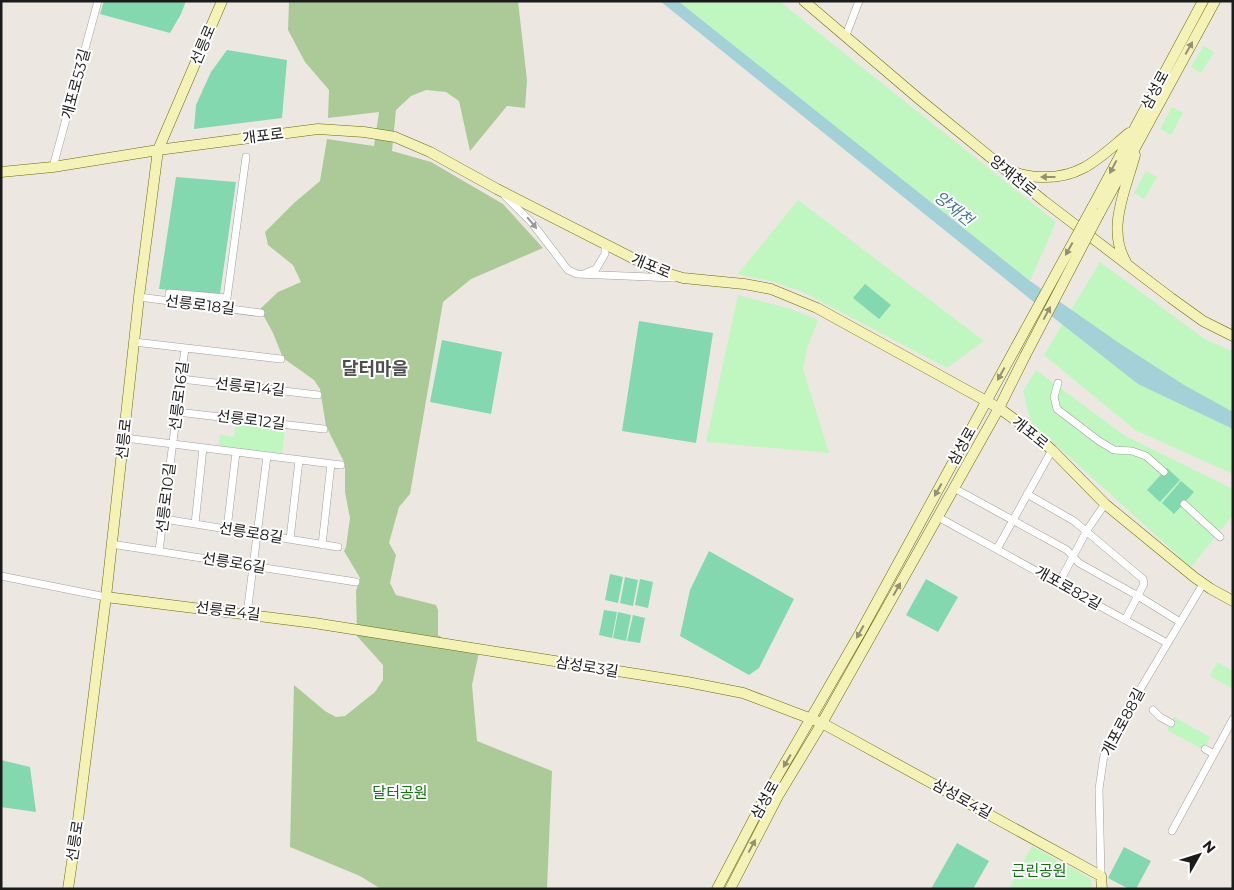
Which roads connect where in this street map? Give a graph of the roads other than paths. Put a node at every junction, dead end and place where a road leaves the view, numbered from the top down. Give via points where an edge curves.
1 (98, 1) edge
2 (222, 1) edge
3 (804, 1) edge
4 (859, 1) edge
5 (1203, 1) edge
6 (1215, 1) edge
7 (846, 35) junction
8 (1138, 132) junction
9 (158, 150) junction
10 (246, 157) dead end
11 (53, 167) junction
12 (1001, 167) junction
13 (1, 172) edge
14 (497, 189) junction
15 (1096, 210) junction
16 (605, 246) junction
17 (1127, 265) junction
18 (584, 274) junction
19 (683, 278) junction
20 (139, 298) junction
21 (169, 298) dead end
22 (260, 313) dead end
23 (1233, 336) edge
24 (134, 342) junction
25 (185, 348) junction
26 (281, 359) dead end
27 (181, 380) junction
28 (1058, 383) dead end
29 (318, 395) dead end
30 (986, 401) junction
31 (999, 408) junction
32 (177, 412) junction
33 (324, 429) dead end
34 (125, 438) junction
35 (173, 444) junction
36 (203, 448) junction
37 (1052, 450) junction
38 (236, 452) junction
39 (267, 456) junction
40 (299, 460) junction
41 (331, 464) junction
42 (341, 465) dead end
43 (1164, 472) dead end
44 (954, 488) junction
45 (1027, 494) junction
46 (1106, 504) junction
47 (1184, 504) dead end
48 (938, 517) junction
49 (164, 519) junction
50 (1013, 520) junction
51 (195, 524) junction
52 (227, 529) junction
53 (1087, 530) junction
54 (257, 534) junction
55 (1220, 537) dead end
56 (290, 540) junction
57 (111, 544) junction
58 (322, 545) junction
59 (338, 547) dead end
60 (997, 549) junction
61 (159, 551) junction
62 (1074, 556) junction
63 (253, 566) junction
64 (1, 576) edge
65 (356, 582) dead end
66 (1059, 583) junction
67 (1202, 584) junction
68 (1138, 596) junction
69 (106, 597) junction
70 (1233, 601) edge
71 (247, 614) junction
72 (1125, 620) junction
73 (1180, 622) junction
74 (348, 629) joint
75 (1167, 644) junction
76 (1153, 710) dead end
77 (810, 719) junction
78 (1233, 719) edge
79 (822, 723) junction
80 (1171, 723) dead end
81 (1205, 749) dead end
82 (1214, 754) junction
83 (1172, 831) dead end
84 (1100, 876) junction
85 (68, 889) edge
86 (716, 889) edge
87 (730, 889) edge
88 (1102, 889) edge

1 - 11 street, 개포로53길
2 - 9 street, 선릉로
3 - 7 street, 양재천로
4 - 7 street
5 - 8 street, 삼성로
8 -> 6 street, 삼성로
7 - 12 street, 양재천로
8 -> 12 street via 1070,175 1021,175
8 - 15 street, 삼성로
8 - 17 street via 1117,228 1120,250
9 - 11 street, 개포로
9 - 14 street, 개포로 via 318,129 364,132 395,137 412,144
9 - 20 street, 선릉로
10 - 21 street via 227,298 169,293
11 - 13 street, 개포로
12 - 17 street, 양재천로
14 - 16 street, 개포로
14 -> 18 street via 532,223 568,270
15 -> 30 street, 삼성로, bridge
31 -> 15 street, 삼성로, bridge
16 - 18 street via 605,254 596,269
16 - 19 street, 개포로 via 656,270
17 - 23 street, 양재천로 via 1204,321
18 - 19 street
19 - 30 street, 개포로 via 744,284 789,295
20 - 22 street, 선릉로18길
20 - 24 street, 선릉로
24 - 25 street, 선릉로16길
24 - 34 street, 선릉로
25 - 26 street, 선릉로16길
25 - 27 street, 선릉로16길
27 - 29 street, 선릉로14길
27 - 32 street, 선릉로16길
28 - 43 street via 1054,397 1057,409 1114,450 1132,450 1146,456
30 - 31 street, 개포로
30 -> 77 street, 삼성로
31 - 37 street, 개포로
31 - 44 street, 삼성로
32 - 33 street, 선릉로12길
32 - 35 street, 선릉로16길
34 - 35 street, 선릉로10길
34 - 57 street, 선릉로
35 - 36 street, 선릉로10길
35 - 49 street, 선릉로10길
36 - 38 street, 선릉로10길
36 - 51 street, 선릉로10길
37 - 45 street
37 - 46 street, 개포로
38 - 39 street, 선릉로10길
38 - 52 street
39 - 40 street, 선릉로10길
39 - 54 street
40 - 41 street, 선릉로10길
40 - 56 street
41 - 42 street, 선릉로10길
41 - 58 street
44 - 48 street, 삼성로
44 - 50 street, 개포로82길
45 - 50 street
45 - 53 street
46 - 53 street
46 - 67 street, 개포로
47 - 55 street
48 - 60 street, 개포로82길
79 -> 48 street, 삼성로
49 - 51 street, 선릉로8길
49 - 61 street, 선릉로10길
50 - 60 street
50 - 62 street, 개포로82길
51 - 52 street, 선릉로8길
52 - 54 street, 선릉로8길
53 - 62 street
53 - 68 street via 1143,579
54 - 56 street, 선릉로8길
54 - 63 street
56 - 58 street, 선릉로8길
57 - 61 street, 선릉로6길
57 - 69 street, 선릉로
58 - 59 street, 선릉로8길
60 - 66 street, 개포로82길
61 - 63 street, 선릉로6길
62 - 66 street
62 - 68 street, 개포로82길 via 1079,563
63 - 65 street, 선릉로6길
63 - 71 street
64 - 69 street
66 - 72 street, 개포로82길
67 - 70 street, 개포로
67 - 73 street, 개포로88길
68 - 72 street
68 - 73 street, 개포로82길
69 - 71 street, 선릉로4길
69 - 85 street, 선릉로
71 - 74 street, 선릉로4길
72 - 75 street, 개포로82길
73 - 75 street, 개포로88길
74 - 77 street, 삼성로3길 via 713,686 757,697
75 - 84 street, 개포로88길 via 1104,755 1099,790
76 - 80 street
77 - 79 street, 삼성로3길
77 -> 86 street, 삼성로
78 - 82 street
79 - 84 street, 삼성로4길
87 -> 79 street, 삼성로 via 778,796
81 - 82 street
82 - 83 street
84 - 88 street

